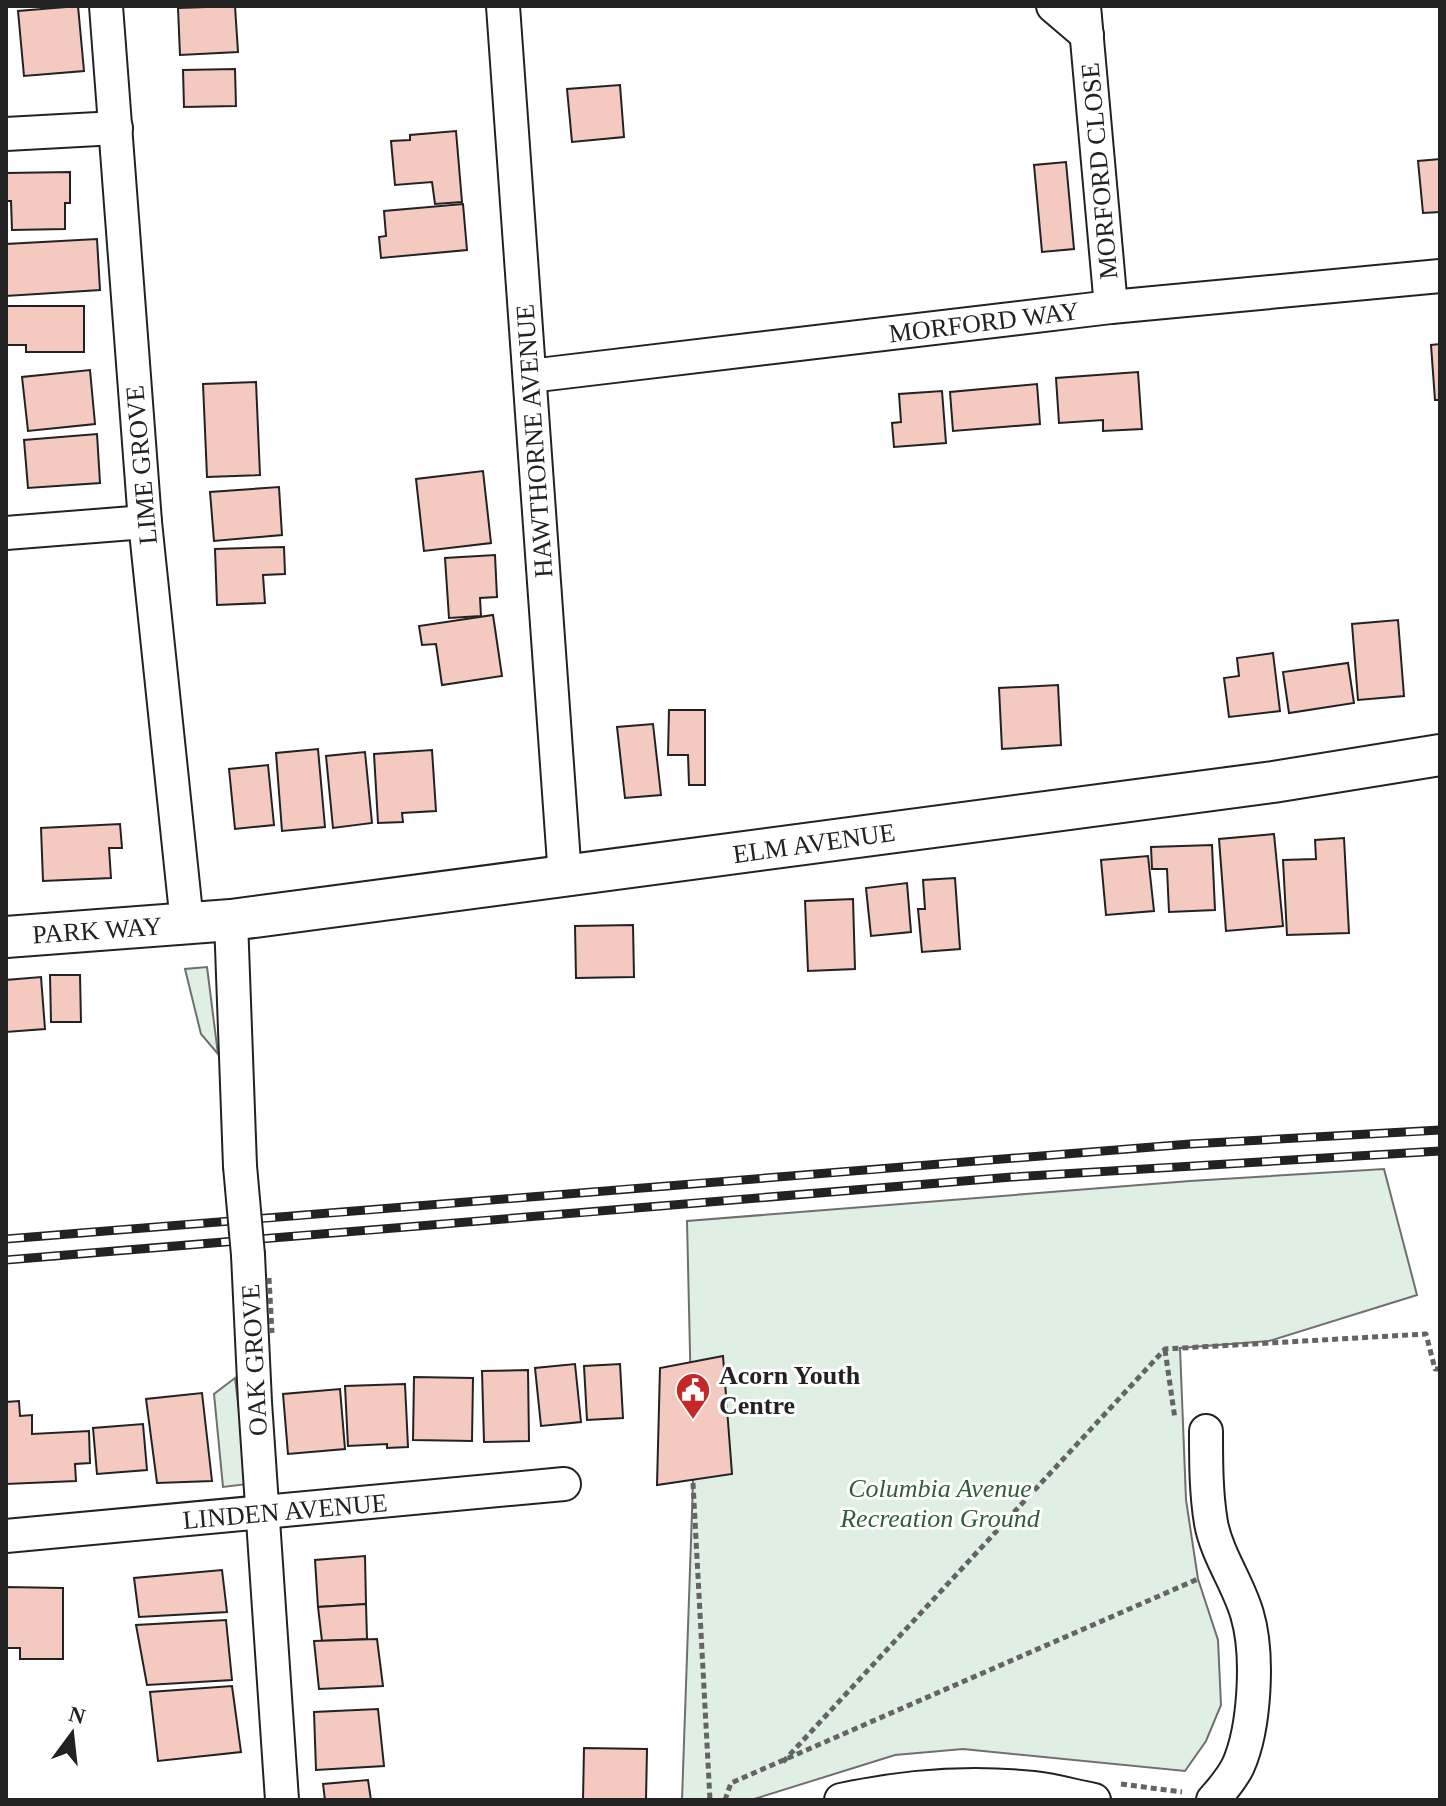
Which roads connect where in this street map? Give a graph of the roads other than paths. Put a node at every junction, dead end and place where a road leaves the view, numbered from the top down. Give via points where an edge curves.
1 (106, 6) edge
2 (503, 6) edge
3 (1053, 6) edge
4 (1086, 21) edge
5 (116, 128) junction
6 (6, 134) edge
7 (1440, 276) edge
8 (1111, 307) junction
9 (530, 376) junction
10 (145, 522) junction
11 (6, 533) edge
12 (1440, 755) edge
13 (565, 877) junction
14 (231, 920) junction
15 (187, 923) junction
16 (6, 937) edge
17 (1191, 1429) road end
18 (564, 1484) dead end
19 (263, 1513) junction
20 (6, 1536) edge
21 (1102, 1791) edge
22 (959, 1792) edge
23 (1205, 1797) edge
24 (282, 1800) edge
25 (841, 1800) edge

1 - 5 street, LIME GROVE
2 - 9 street, HAWTHORNE AVENUE
3 - 4 street, MORFORD CLOSE
4 - 8 street, MORFORD CLOSE
5 - 6 street
5 - 10 street, LIME GROVE
7 - 8 street, MORFORD WAY
8 - 9 street, MORFORD WAY
9 - 13 street, HAWTHORNE AVENUE
10 - 11 street
10 - 15 street, LIME GROVE
12 - 13 street, ELM AVENUE
13 - 14 street, ELM AVENUE
14 - 15 street, ELM AVENUE
14 - 19 street, OAK GROVE, bridge via 240,1166
15 - 16 street, PARK WAY
17 - 23 street via 1206,1471 1212,1525 1248,1616 1253,1654 1253,1695 1239,1764 1229,1782
18 - 19 street, LINDEN AVENUE
19 - 20 street, LINDEN AVENUE
19 - 24 street, OAK GROVE
21 - 22 street
22 - 25 street via 897,1789

